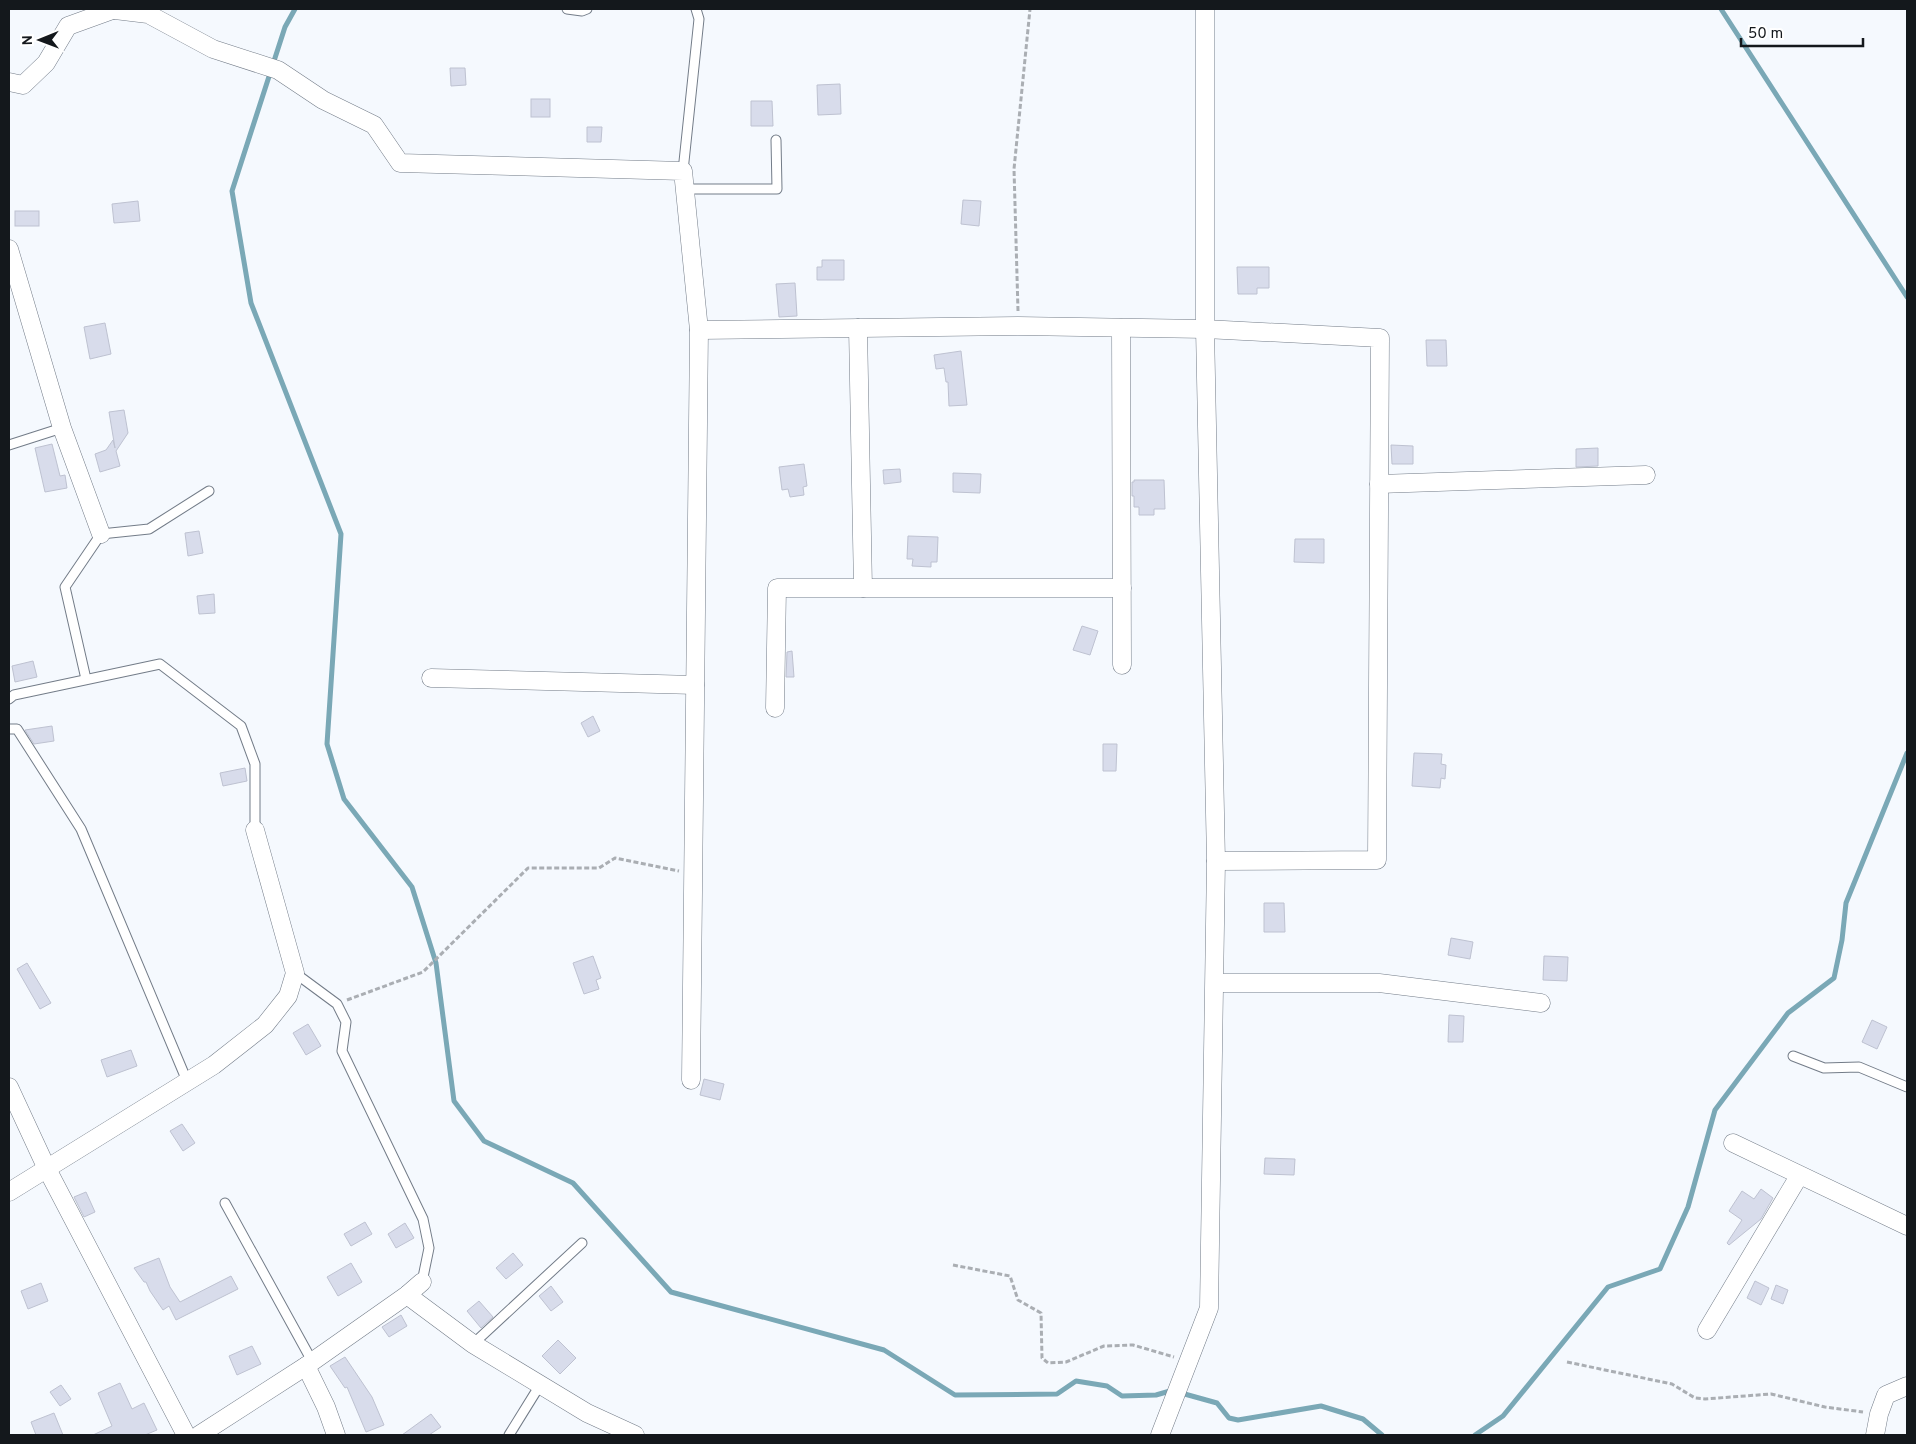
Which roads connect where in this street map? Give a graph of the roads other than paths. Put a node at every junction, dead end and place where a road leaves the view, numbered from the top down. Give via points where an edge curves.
1 (115, 9) edge
2 (567, 9) edge
3 (587, 9) edge
4 (696, 9) edge
5 (1205, 9) edge
6 (9, 82) edge
7 (776, 140) dead end
8 (683, 171) junction
9 (685, 189) junction
10 (9, 249) edge
11 (858, 328) junction
12 (1121, 328) junction
13 (1205, 329) junction
14 (699, 330) junction
15 (62, 428) junction
16 (9, 445) edge
17 (1646, 475) dead end
18 (1379, 484) junction
19 (209, 491) dead end
20 (101, 534) junction
21 (863, 588) junction
22 (1122, 588) junction
23 (1122, 665) dead end
24 (431, 678) dead end
25 (86, 679) junction
26 (695, 685) junction
27 (9, 699) edge
28 (775, 708) dead end
29 (9, 729) edge
30 (254, 830) joint
31 (1216, 861) junction
32 (295, 973) junction
33 (1215, 984) junction
34 (1541, 1003) dead end
35 (1793, 1056) dead end
36 (691, 1080) dead end
37 (188, 1082) junction
38 (9, 1087) edge
39 (1907, 1087) edge
40 (1733, 1143) dead end
41 (47, 1169) junction
42 (1799, 1176) junction
43 (9, 1192) edge
44 (225, 1203) dead end
45 (1907, 1226) edge
46 (582, 1243) dead end
47 (422, 1282) joint
48 (407, 1295) junction
49 (1707, 1330) dead end
50 (473, 1344) junction
51 (309, 1364) junction
52 (540, 1385) junction
53 (1907, 1386) edge
54 (186, 1435) edge
55 (200, 1435) edge
56 (336, 1435) edge
57 (509, 1435) edge
58 (636, 1435) edge
59 (1160, 1435) edge
60 (1875, 1435) edge

1 - 6 street via 68,26 46,63 23,85
1 - 8 street via 148,14 213,50 278,70 323,100 374,125 400,163
2 - 3 lane
4 - 8 lane via 699,19
5 - 13 street
7 - 9 lane via 777,189
8 - 9 street
9 - 14 street
10 - 15 street
11 - 12 street
11 - 14 street
11 - 21 street
12 - 13 street
12 - 22 street
13 - 18 street via 1380,338
13 - 31 street
14 - 26 street
15 - 16 lane
15 - 20 street
17 - 18 street
18 - 31 street via 1377,860
19 - 20 lane via 148,529
20 - 25 lane via 65,587
21 - 22 street
21 - 28 street via 777,588
22 - 23 street
24 - 26 street
25 - 27 lane via 14,695
25 - 30 lane via 160,664 241,726 255,764
26 - 36 street
29 - 37 lane via 18,729 81,829
30 - 32 street
31 - 33 street
32 - 37 street via 288,996 265,1025
32 - 47 lane via 337,1004 346,1022 342,1051 424,1219 429,1248
33 - 34 street via 1379,983
33 - 59 street via 1209,1308
35 - 39 lane via 1824,1068 1859,1067
37 - 41 street
38 - 41 street
40 - 42 street
41 - 43 street
41 - 54 street
42 - 45 street
42 - 49 street
44 - 51 lane
46 - 50 lane
47 - 48 street
48 - 50 street
48 - 51 street
50 - 52 street
51 - 55 street
51 - 56 street
52 - 57 lane
52 - 58 street via 588,1414
53 - 60 street via 1886,1395

